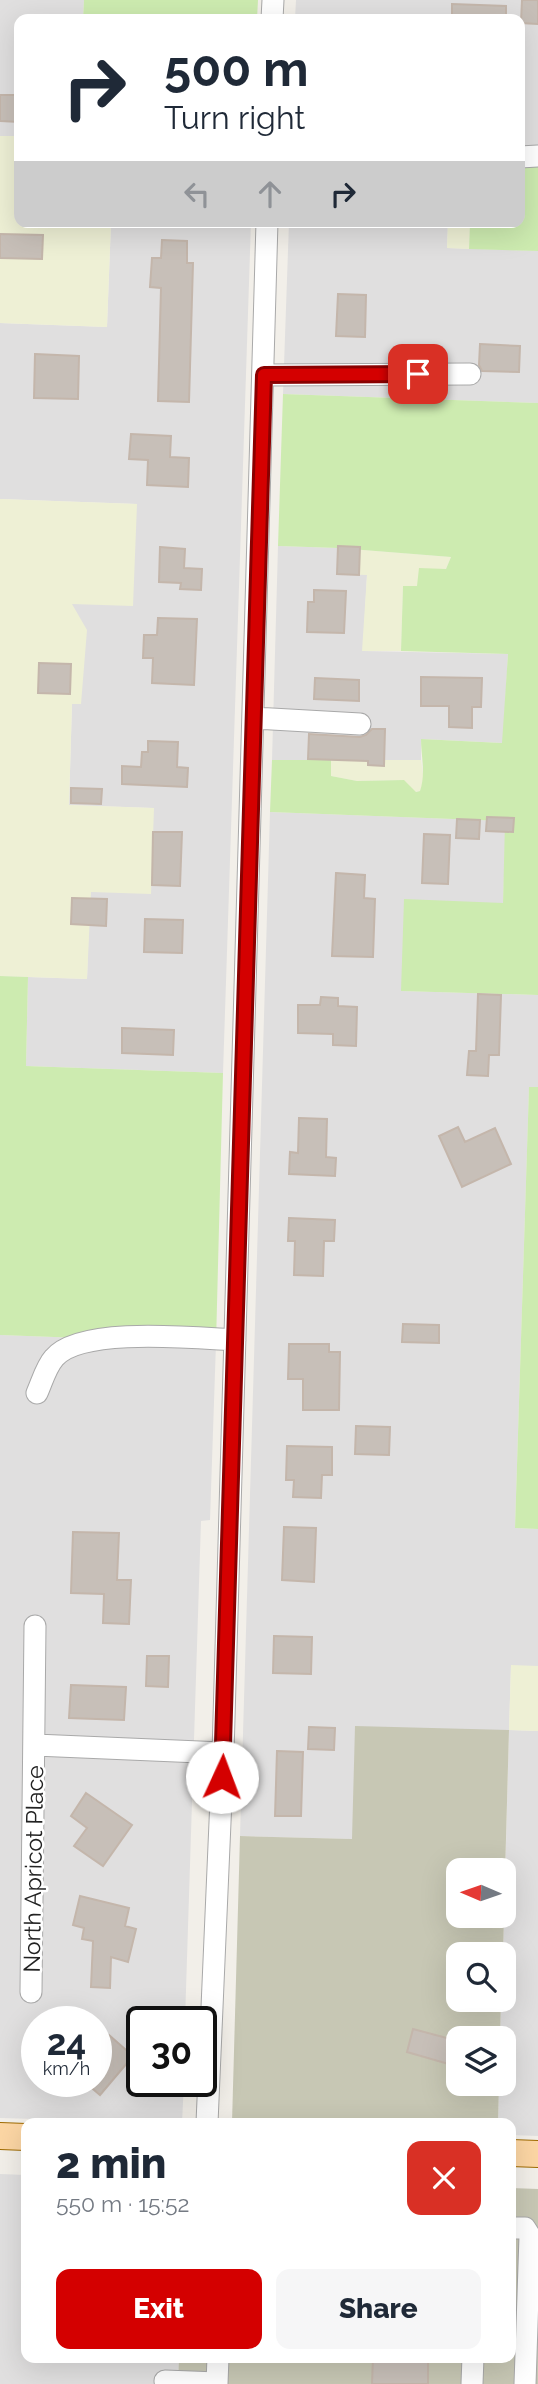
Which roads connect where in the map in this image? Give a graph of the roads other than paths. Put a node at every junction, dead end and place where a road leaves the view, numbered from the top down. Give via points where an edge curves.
1 (267, 228) edge
2 (470, 374) dead end
3 (264, 375) junction
4 (254, 718) junction
5 (360, 724) dead end
6 (235, 1340) junction
7 (37, 1393) dead end
8 (35, 1626) dead end
9 (34, 1745) junction
10 (223, 1753) junction
11 (31, 1992) dead end
12 (207, 2118) edge
13 (0, 2136) edge
14 (21, 2137) edge
15 (516, 2153) edge
16 (538, 2154) edge
17 (516, 2228) edge
18 (218, 2363) edge
19 (473, 2363) edge
20 (165, 2381) dead end
21 (218, 2383) edge
22 (472, 2384) edge
23 (525, 2384) edge

1 - 3 street
2 - 3 street
3 - 4 street
4 - 5 street
4 - 6 street
6 - 7 street via 136,1336 79,1342 54,1357
6 - 10 street
8 - 9 street, North Apricot Place
9 - 10 street, North Apricot Place
9 - 11 street, North Apricot Place
10 - 12 street
13 - 14 main road
15 - 16 main road
17 - 23 street via 525,2228 530,2236
18 - 21 street
19 - 22 street
20 - 21 street

